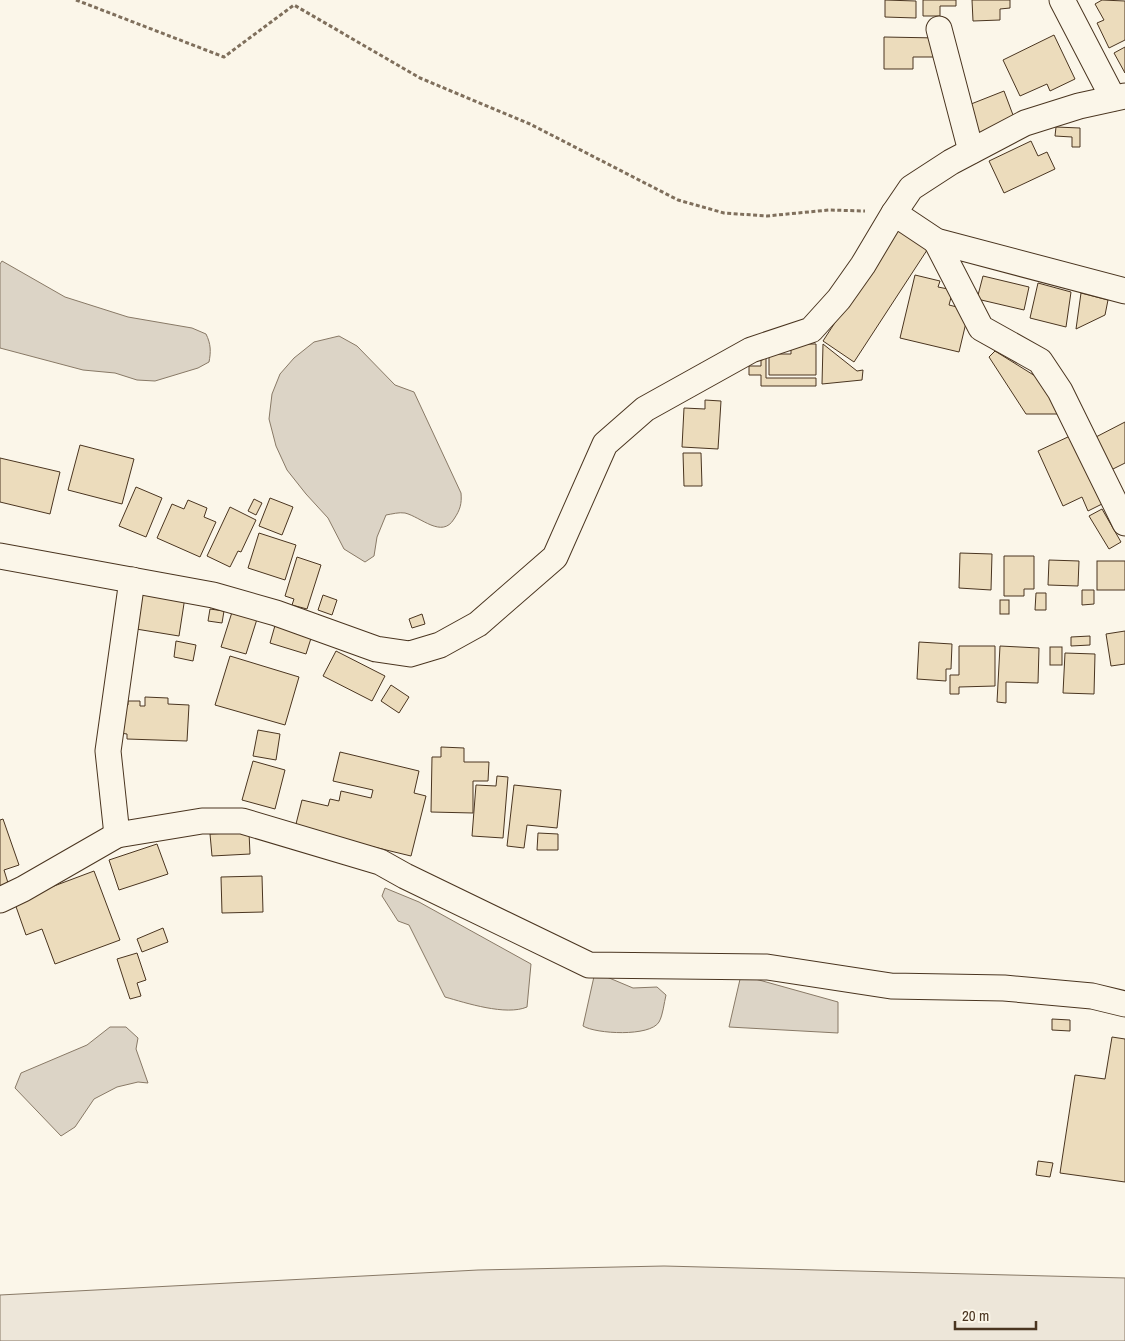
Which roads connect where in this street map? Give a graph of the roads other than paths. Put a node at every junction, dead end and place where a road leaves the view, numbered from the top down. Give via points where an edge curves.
1 (1062, 0) edge
2 (939, 29) dead end
3 (1119, 97) edge
4 (971, 151) junction
5 (894, 213) junction
6 (936, 241) junction
7 (1125, 291) edge
8 (1125, 523) edge
9 (0, 556) edge
10 (132, 580) junction
11 (118, 835) junction
12 (0, 900) edge
13 (1125, 1004) edge

1 - 3 street
2 - 4 street
3 - 4 street via 1025,123
4 - 5 street via 912,188
5 - 6 street
5 - 10 street via 839,299 811,330 751,350 645,409 605,444 555,557 478,624 440,645 410,654 376,650 276,613 213,595
6 - 7 street
6 - 8 street via 982,328 1040,360 1060,391
9 - 10 street
10 - 11 street via 108,751
11 - 12 street
11 - 13 street via 202,821 242,821 380,862 589,965 767,967 891,986 1004,988 1092,996

